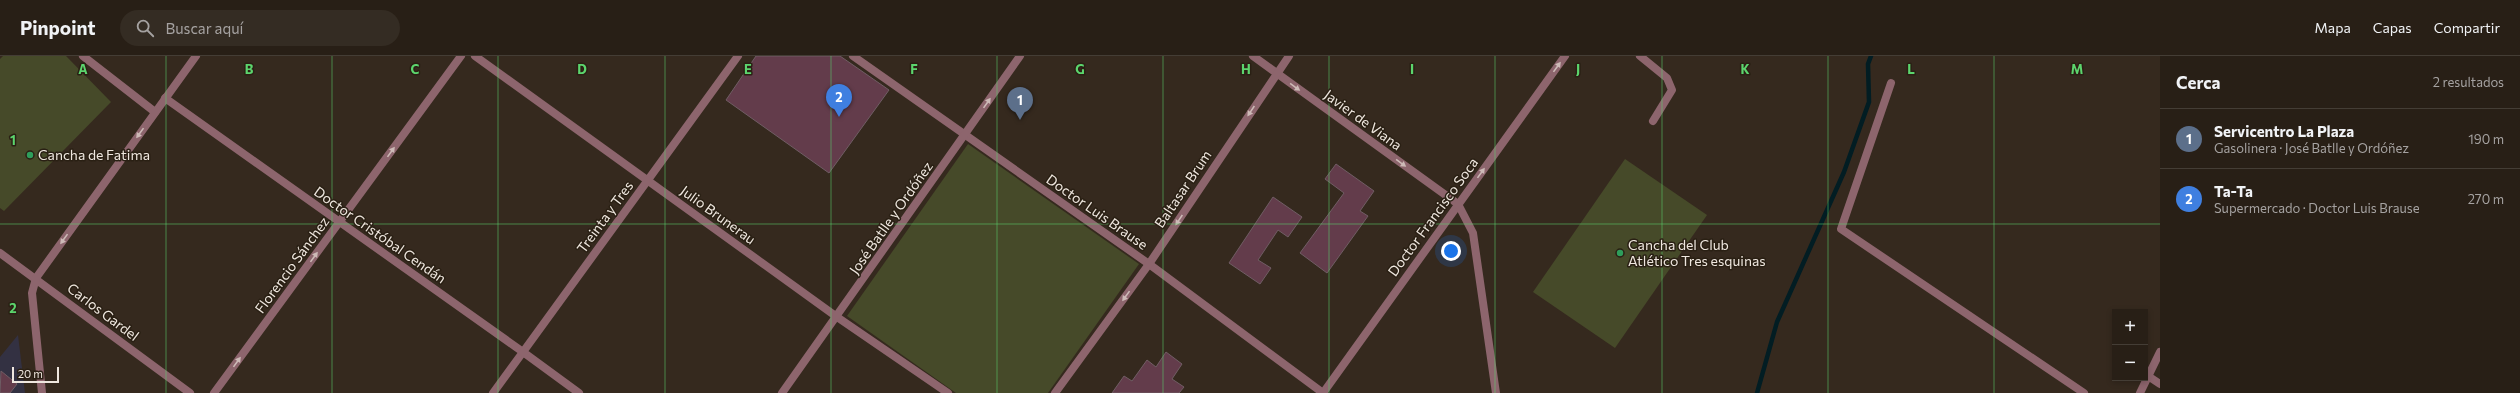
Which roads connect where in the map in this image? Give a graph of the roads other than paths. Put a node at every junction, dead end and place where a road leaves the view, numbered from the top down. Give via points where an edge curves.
1 (83, 56) edge
2 (196, 56) edge
3 (461, 56) edge
4 (475, 56) edge
5 (738, 56) edge
6 (853, 56) edge
7 (1020, 56) edge
8 (1253, 56) edge
9 (1288, 56) edge
10 (1565, 56) edge
11 (1640, 56) edge
12 (1276, 74) junction
13 (1891, 83) dead end
14 (165, 98) junction
15 (155, 112) junction
16 (1653, 120) dead end
17 (965, 135) junction
18 (648, 180) junction
19 (1458, 204) junction
20 (340, 222) junction
21 (0, 253) edge
22 (1149, 264) junction
23 (36, 278) junction
24 (837, 317) junction
25 (523, 352) junction
26 (2160, 352) edge
27 (2148, 376) joint
28 (2146, 381) edge
29 (2160, 384) edge
30 (42, 393) edge
31 (190, 393) edge
32 (214, 393) edge
33 (493, 393) edge
34 (579, 393) edge
35 (782, 393) edge
36 (948, 393) edge
37 (1055, 393) edge
38 (1323, 393) edge
39 (1496, 393) edge
40 (2084, 393) edge
41 (2140, 393) edge

1 - 15 street
2 - 14 street
20 -> 3 street, Florencio Sánchez
4 - 18 street, Julio Brunerau
5 - 18 street, Treinta y Tres
6 - 17 street, Doctor Luis Brause
17 -> 7 street, José Batlle y Ordóñez
8 - 12 street, Javier de Viana
9 - 12 street, Baltasar Brum
19 -> 10 street, Doctor Francisco Soca
11 - 16 street via 1667,78 1672,90
12 -> 19 street, Javier de Viana
12 -> 22 street, Baltasar Brum
13 - 40 street via 1841,230
14 - 15 street
14 - 20 street, Doctor Cristóbal Cendán
15 -> 23 street
17 - 22 street, Doctor Luis Brause
17 - 24 street, José Batlle y Ordóñez
18 - 24 street, Julio Brunerau
18 - 25 street, Treinta y Tres
19 - 38 street, Doctor Francisco Soca
19 - 39 street via 1473,233
20 - 25 street, Doctor Cristóbal Cendán
32 -> 20 street, Florencio Sánchez
21 - 23 street, Carlos Gardel
22 -> 37 street, Baltasar Brum
22 - 38 street, Doctor Luis Brause
23 - 30 street via 32,293
23 - 31 street, Carlos Gardel
24 - 35 street, José Batlle y Ordóñez
24 - 36 street, Julio Brunerau
25 - 33 street, Treinta y Tres
25 - 34 street, Doctor Cristóbal Cendán
26 - 27 street
27 - 29 street
28 - 41 street

